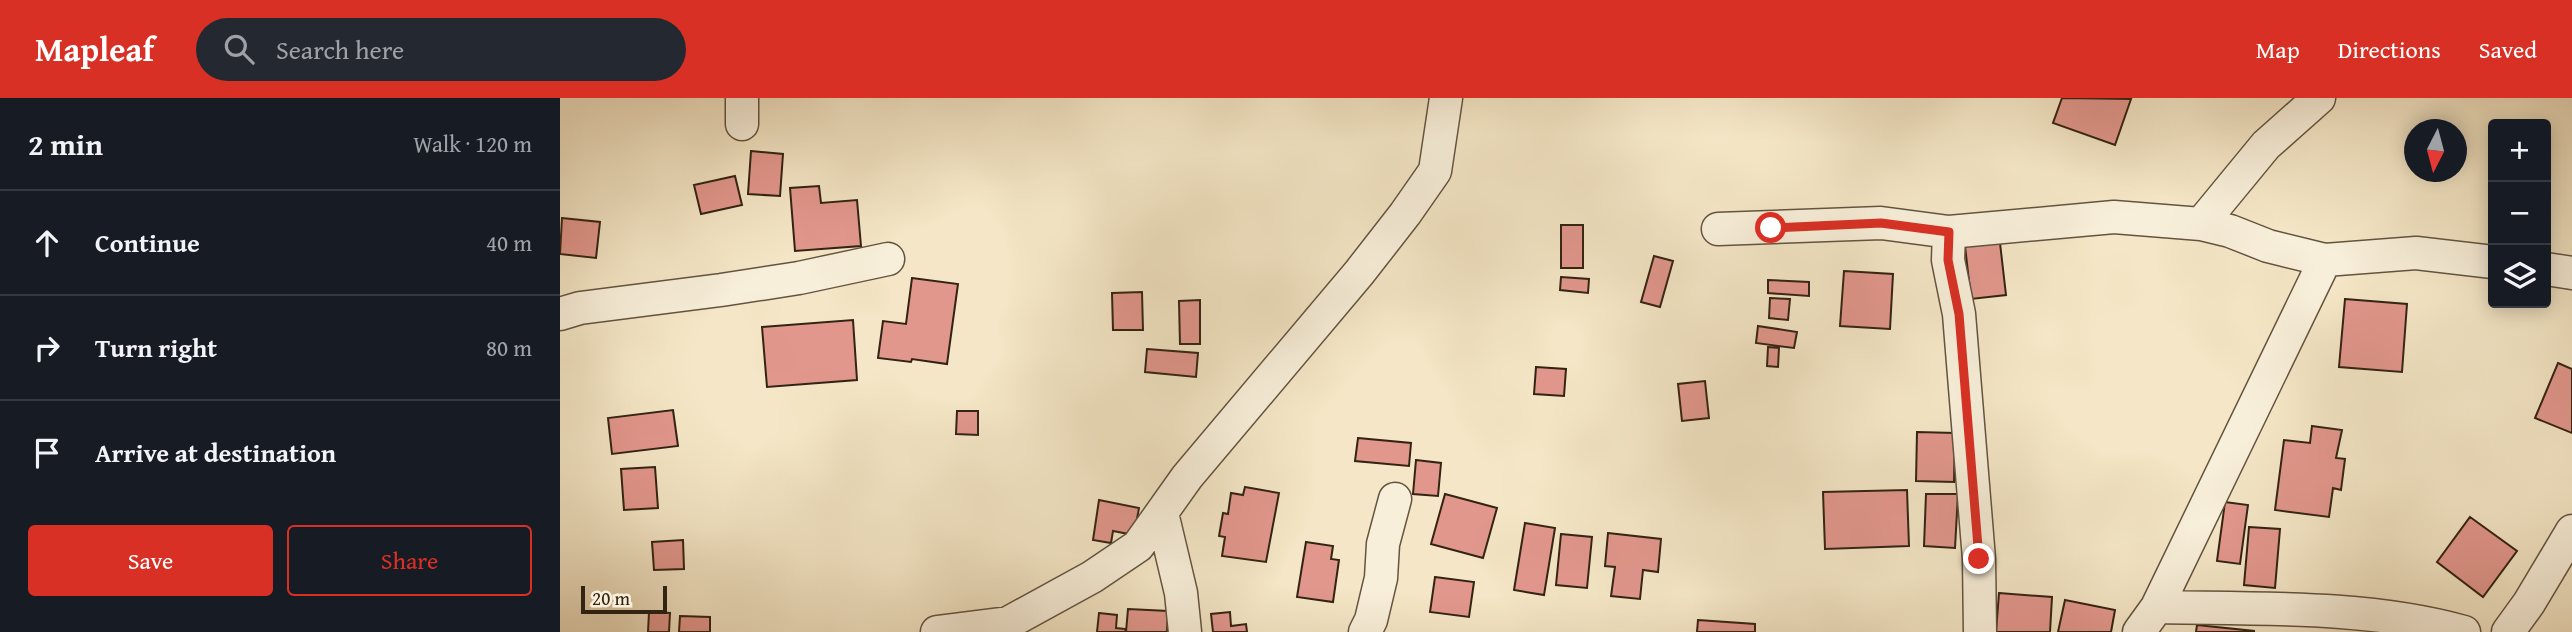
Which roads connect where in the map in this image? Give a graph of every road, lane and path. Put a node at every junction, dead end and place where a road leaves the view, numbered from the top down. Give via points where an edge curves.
1 (1446, 98) edge
2 (2319, 98) edge
3 (2201, 225) junction
4 (1718, 229) dead end
5 (1949, 232) junction
6 (888, 259) dead end
7 (2325, 260) junction
8 (2488, 261) edge
9 (2551, 271) edge
10 (2572, 273) edge
11 (560, 314) edge
12 (1395, 499) dead end
13 (1162, 513) junction
14 (2572, 531) edge
15 (2148, 619) edge
16 (937, 632) edge
17 (1185, 632) edge
18 (1365, 632) edge
19 (1980, 632) edge
20 (2464, 632) edge
21 (2508, 632) edge

1 - 13 street via 1435,171 1359,272
2 - 3 street via 2266,145
3 - 5 street via 2114,217
3 - 7 street
4 - 5 street via 1881,223
5 - 19 street via 1948,260 1959,314 1979,559
6 - 11 street via 799,278
7 - 8 street via 2416,253
7 - 15 street
9 - 10 street
12 - 18 street via 1383,544 1381,578
13 - 16 street via 1138,546 1008,623
13 - 17 street
14 - 21 street
15 - 20 street via 2350,613

